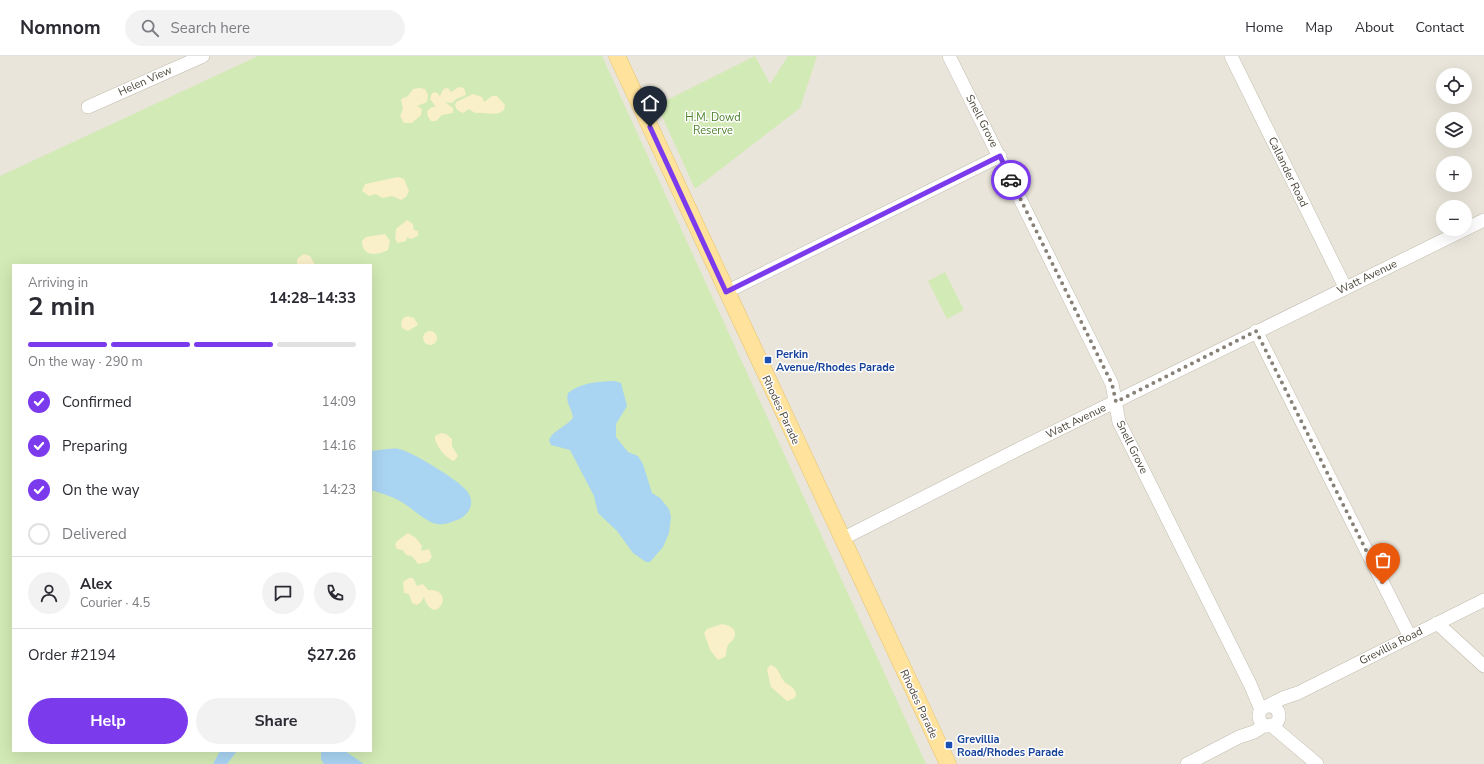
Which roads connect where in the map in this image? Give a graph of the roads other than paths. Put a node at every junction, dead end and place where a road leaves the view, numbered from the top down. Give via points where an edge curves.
1 (203, 56) edge
2 (617, 56) edge
3 (949, 56) edge
4 (1231, 56) edge
5 (178, 61) edge
6 (88, 107) dead end
7 (1000, 156) junction
8 (1484, 220) edge
9 (1345, 287) junction
10 (726, 292) junction
11 (1256, 331) junction
12 (1116, 402) junction
13 (842, 539) junction
14 (1484, 600) edge
15 (1437, 623) junction
16 (1410, 637) junction
17 (1484, 666) edge
18 (1269, 715) junction
19 (948, 764) edge
20 (1187, 764) edge
21 (1317, 764) edge

1 - 5 street, Helen View
2 - 10 main road, Rhodes Parade
3 - 7 street, Snell Grove
4 - 9 street, Callander Road
5 - 6 street, Helen View
7 - 10 street
7 - 12 street, Snell Grove via 1112,384
8 - 9 street, Watt Avenue
9 - 11 street, Watt Avenue
10 - 13 main road, Rhodes Parade
11 - 12 street, Watt Avenue
11 - 16 street
12 - 13 street, Watt Avenue
12 - 18 street, Snell Grove via 1119,422 1250,684
13 - 19 main road, Rhodes Parade
14 - 15 street, Grevillia Road
15 - 16 street, Grevillia Road
15 - 17 street
16 - 18 street, Grevillia Road via 1283,698
18 - 20 street, Grevillia Road via 1240,737
18 - 21 street, Snell Grove via 1287,737

